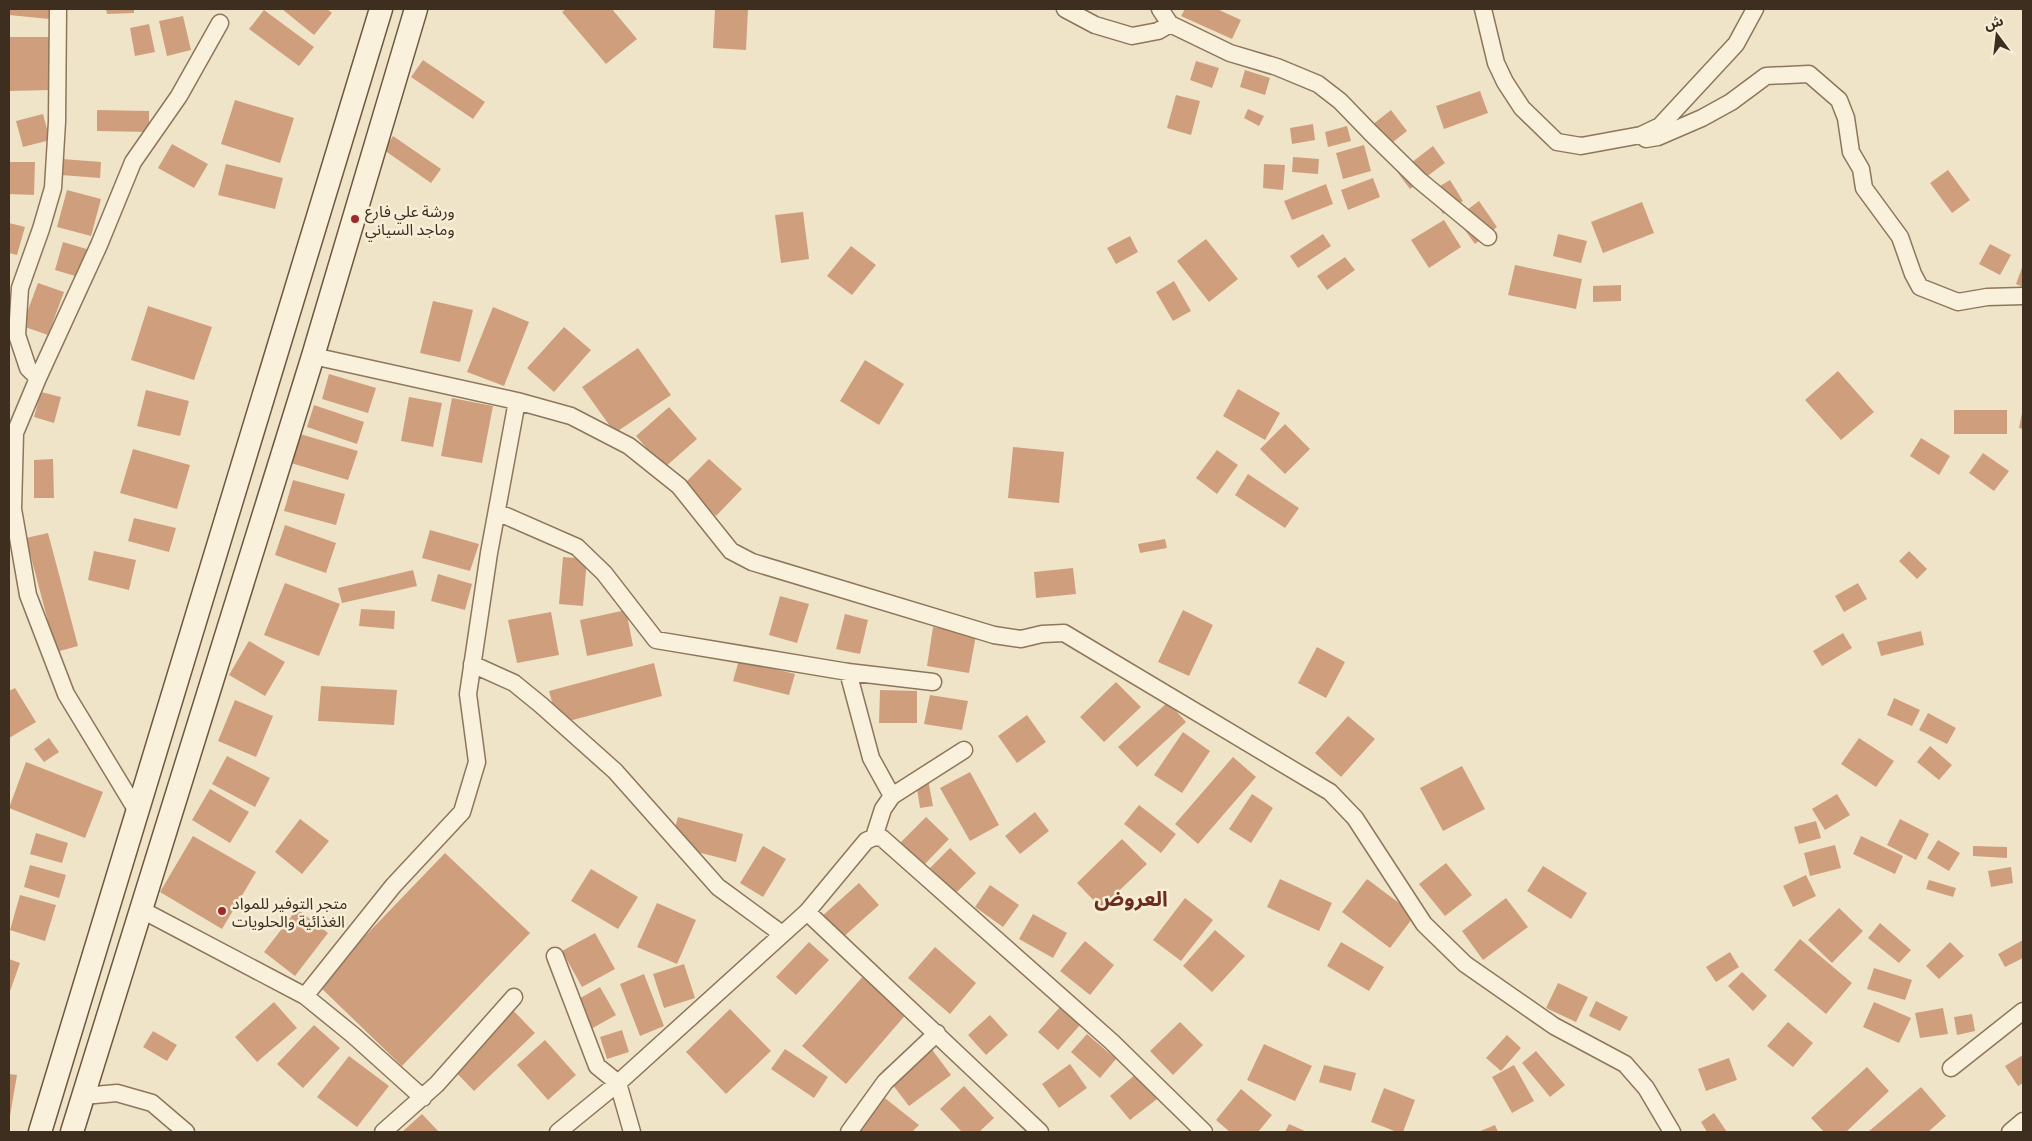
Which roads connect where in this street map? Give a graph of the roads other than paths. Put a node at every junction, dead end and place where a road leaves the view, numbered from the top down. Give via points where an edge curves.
1 (58, 9) edge
2 (381, 9) edge
3 (416, 9) edge
4 (1066, 9) edge
5 (1160, 9) edge
6 (1483, 9) edge
7 (1755, 9) edge
8 (220, 23) dead end
9 (1170, 24) junction
10 (344, 129) junction
11 (1641, 135) junction
12 (378, 137) junction
13 (1488, 237) dead end
14 (2023, 296) edge
15 (313, 356) junction
16 (38, 378) junction
17 (518, 401) junction
18 (497, 512) junction
19 (472, 664) junction
20 (848, 672) junction
21 (933, 682) dead end
22 (964, 750) dead end
23 (147, 779) junction
24 (178, 788) junction
25 (892, 796) junction
26 (138, 811) junction
27 (874, 837) junction
28 (140, 909) junction
29 (807, 912) junction
30 (782, 934) junction
31 (555, 956) dead end
32 (305, 996) junction
33 (514, 997) dead end
34 (2023, 1010) edge
35 (936, 1034) junction
36 (1951, 1068) dead end
37 (618, 1083) junction
38 (83, 1096) junction
39 (423, 1098) junction
40 (2023, 1121) edge
41 (40, 1132) edge
42 (72, 1132) edge
43 (186, 1132) edge
44 (382, 1132) edge
45 (558, 1132) edge
46 (632, 1132) edge
47 (849, 1132) edge
48 (1040, 1132) edge
49 (1204, 1132) edge
50 (1672, 1132) edge
51 (2010, 1132) edge

1 - 16 street via 53,188 20,288 17,335 28,368
2 - 10 main road
3 - 12 main road
4 - 9 street via 1095,24 1132,36 1158,31
5 - 9 street
6 - 11 street via 1496,63 1505,82 1522,108 1557,142 1581,146
7 - 11 street via 1736,44 1660,126
8 - 16 street via 179,96 133,162
9 - 13 street via 1230,53 1318,84 1340,100 1420,180
10 - 12 main road
10 - 23 main road
11 - 14 street via 1646,139 1658,137 1702,118 1731,102 1766,76 1809,74 1839,100 1846,118 1851,152 1861,169 1864,188 1900,237 1920,287 1958,302 1987,296
12 - 15 main road
15 - 17 street
15 - 24 main road
16 - 26 street via 15,433 13,509 28,595 66,694
17 - 18 street
17 - 50 street via 571,416 630,446 679,486 730,551 752,562 994,635 1021,639 1064,633 1330,792 1354,818 1424,924 1465,964 1554,1026 1625,1064 1646,1088
18 - 19 street
18 - 20 street via 577,547 604,573 656,640
19 - 30 street via 514,683 541,705 615,772 718,887
19 - 32 street via 468,694 477,762 462,812 392,886
20 - 21 street
20 - 25 street via 871,758
22 - 25 street
23 - 24 main road
23 - 26 main road
24 - 28 main road
25 - 27 street via 883,809
26 - 41 main road
27 - 29 street via 866,841
27 - 49 street via 882,838 1112,1042
28 - 32 street
28 - 38 main road
29 - 30 street
29 - 35 street
30 - 37 street
31 - 37 street via 597,1066
32 - 39 street
33 - 39 street
34 - 36 street
35 - 47 street via 885,1082
35 - 48 street
37 - 45 street
37 - 46 street
38 - 42 main road
38 - 43 street via 117,1094 152,1103
39 - 44 street
40 - 51 street

